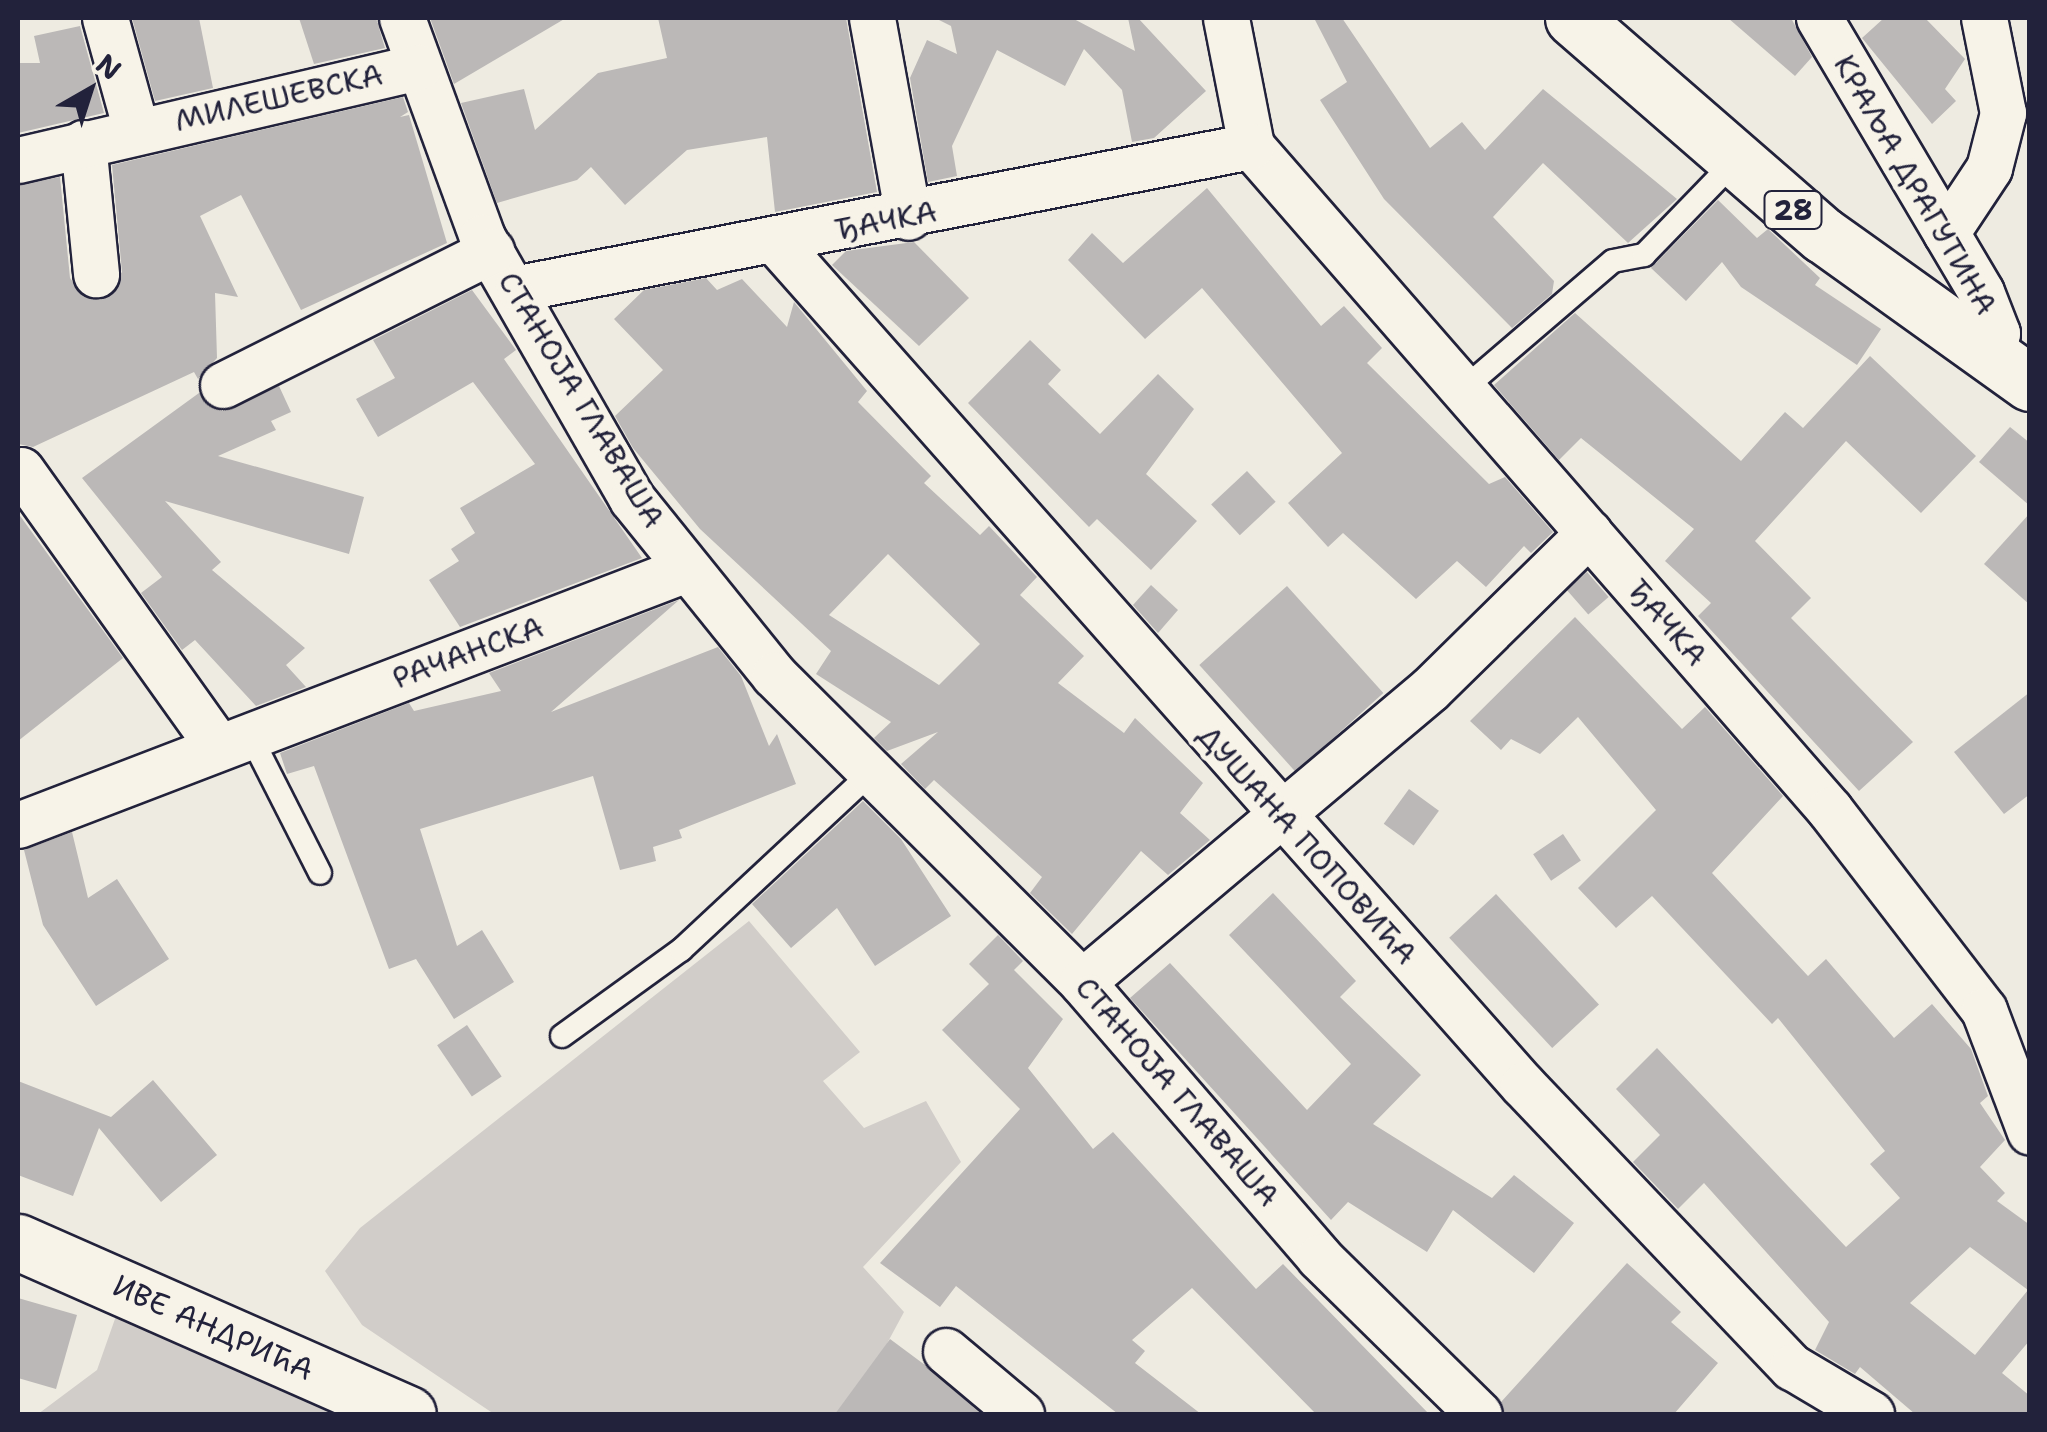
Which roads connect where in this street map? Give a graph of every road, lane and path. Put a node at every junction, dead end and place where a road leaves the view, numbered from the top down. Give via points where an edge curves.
1 (105, 18) edge
2 (402, 18) edge
3 (872, 18) edge
4 (1226, 18) edge
5 (1573, 18) edge
6 (1819, 18) edge
7 (1984, 18) edge
8 (418, 67) junction
9 (136, 130) junction
10 (82, 143) junction
11 (1251, 146) junction
12 (18, 160) edge
13 (1734, 161) junction
14 (908, 217) junction
15 (1946, 233) junction
16 (776, 242) junction
17 (490, 251) junction
18 (96, 274) dead end
19 (519, 288) junction
20 (2010, 370) edge
21 (222, 385) dead end
22 (1460, 392) junction
23 (22, 470) dead end
24 (1589, 533) junction
25 (686, 569) junction
26 (232, 737) junction
27 (872, 772) junction
28 (1280, 817) junction
29 (18, 825) edge
30 (320, 873) dead end
31 (1082, 982) junction
32 (562, 1036) dead end
33 (2030, 1132) edge
34 (18, 1242) edge
35 (946, 1350) dead end
36 (408, 1414) edge
37 (1020, 1414) edge
38 (1479, 1414) edge
39 (1870, 1414) edge

1 - 9 street
2 - 8 street, СТАНОЈА ГЛАВАША
3 - 14 street
4 - 11 street, ЂАЧКА
5 - 13 main road, 28
6 - 15 street, КРАЉА ДРАГУТИНА
7 - 15 street via 2003,113 1990,168
8 - 9 street, МИЛЕШЕВСКА
8 - 17 street, СТАНОЈА ГЛАВАША
9 - 10 street, МИЛЕШЕВСКА
10 - 12 street, МИЛЕШЕВСКА
10 - 18 street
11 - 14 street, ЂАЧКА
11 - 22 street, ЂАЧКА
13 - 20 main road, 28
13 - 22 lane via 1644,255 1613,261
14 - 16 street, ЂАЧКА
15 - 20 street, КРАЉА ДРАГУТИНА
16 - 19 street, ЂАЧКА
16 - 28 street, ДУШАНА ПОПОВИЋА
17 - 19 street, СТАНОЈА ГЛАВАША
17 - 21 street, СТАНОЈА ГЛАВАША
19 - 25 street, СТАНОЈА ГЛАВАША via 632,500
22 - 24 street, ЂАЧКА
23 - 26 street
24 - 28 street via 1430,689
24 - 33 street, ЂАЧКА via 1830,810 1964,980 2004,1056
25 - 26 street, РАЧАНСКА
25 - 27 street, СТАНОЈА ГЛАВАША
26 - 29 street, РАЧАНСКА
26 - 30 lane
27 - 31 street, СТАНОЈА ГЛАВАША
27 - 32 lane via 680,950
28 - 31 street
28 - 39 street, ДУШАНА ПОПОВИЋА via 1792,1368
31 - 38 street, СТАНОЈА ГЛАВАША via 1319,1257
34 - 36 main road, ИВЕ АНДРИЋА
35 - 37 street

